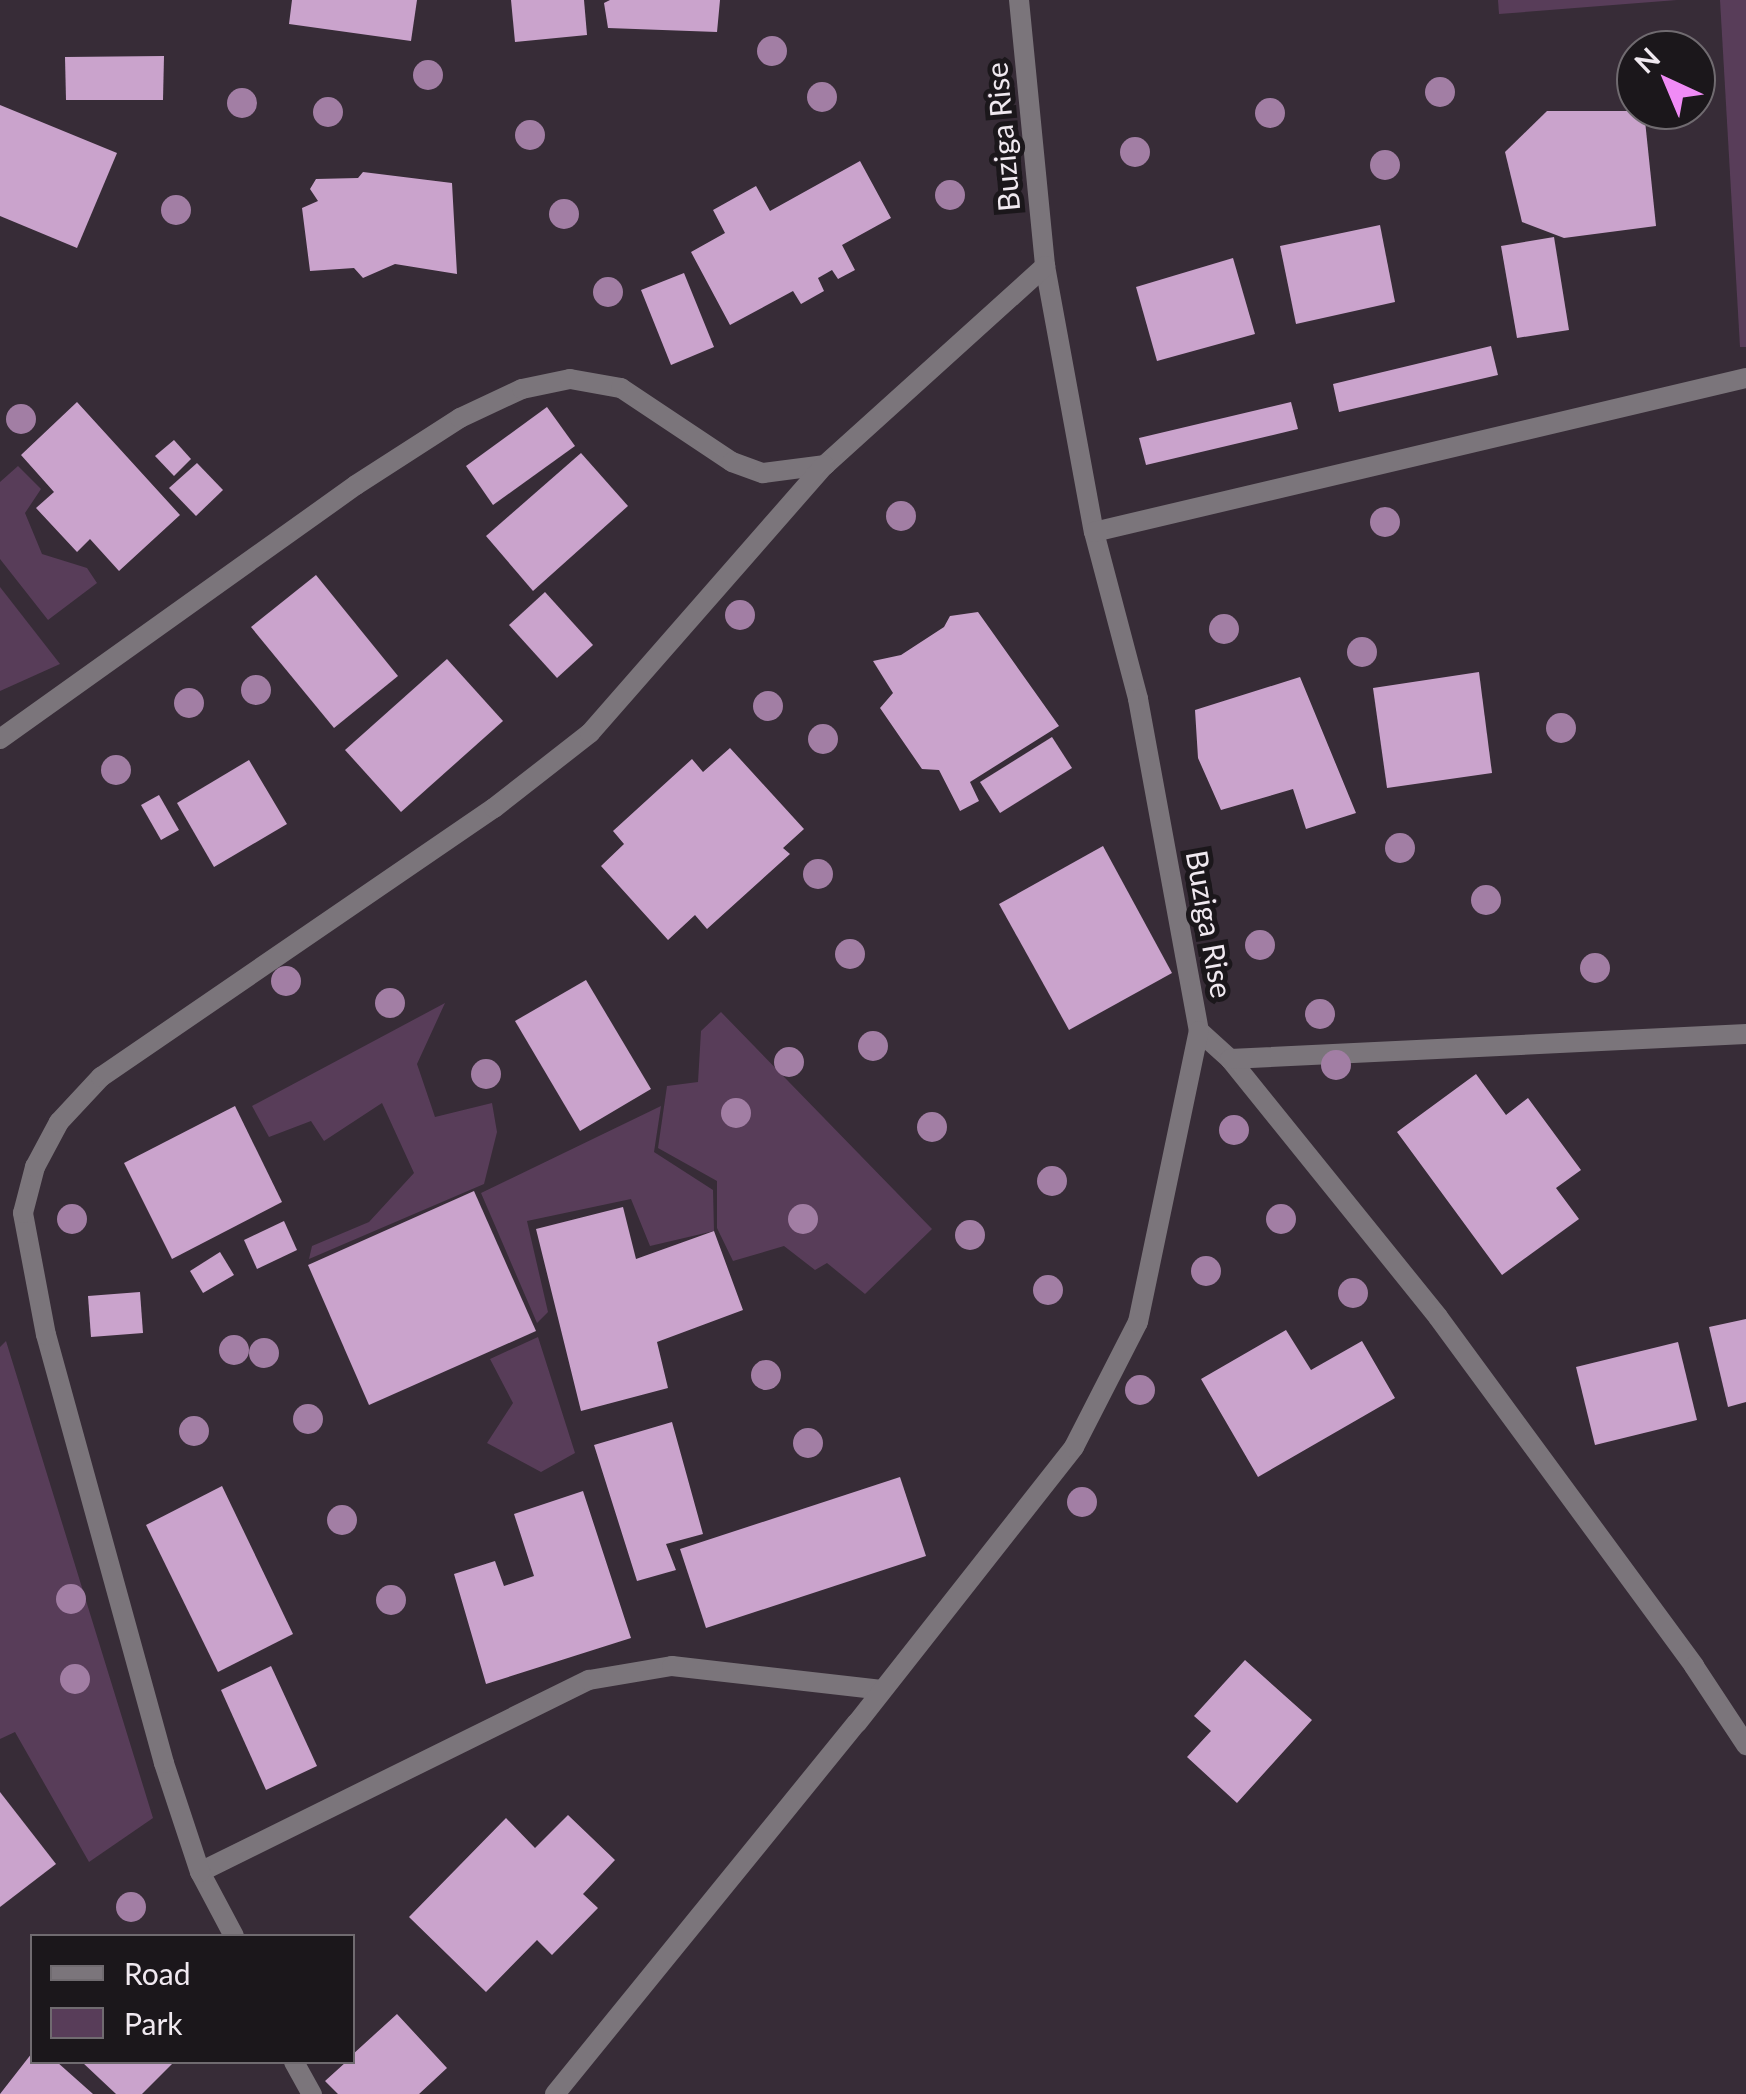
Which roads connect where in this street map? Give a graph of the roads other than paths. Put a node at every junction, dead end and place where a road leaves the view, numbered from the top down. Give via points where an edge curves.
1 (1019, 0) edge
2 (1044, 266) junction
3 (1746, 378) edge
4 (825, 465) junction
5 (1094, 532) junction
6 (0, 738) edge
7 (1199, 1031) junction
8 (1746, 1034) edge
9 (1230, 1059) junction
10 (882, 1690) junction
11 (1746, 1745) edge
12 (200, 1872) junction
13 (233, 1934) edge
14 (295, 2064) edge
15 (312, 2094) edge
16 (555, 2094) edge

1 - 2 street, Buziga Rise
2 - 4 street
2 - 5 street, Buziga Rise
3 - 5 street
4 - 6 street via 763,473 732,462 621,388 570,379 522,390 460,418 356,485
4 - 12 street via 590,733 494,808 101,1077 59,1122 35,1167 23,1214 46,1335
5 - 7 street, Buziga Rise via 1138,699
7 - 9 street, Buziga Rise
7 - 10 street via 1138,1322 1074,1447
8 - 9 street
9 - 11 street, Buziga Rise via 1438,1317
10 - 12 street via 672,1666 589,1680
10 - 16 street
12 - 13 street
14 - 15 street

